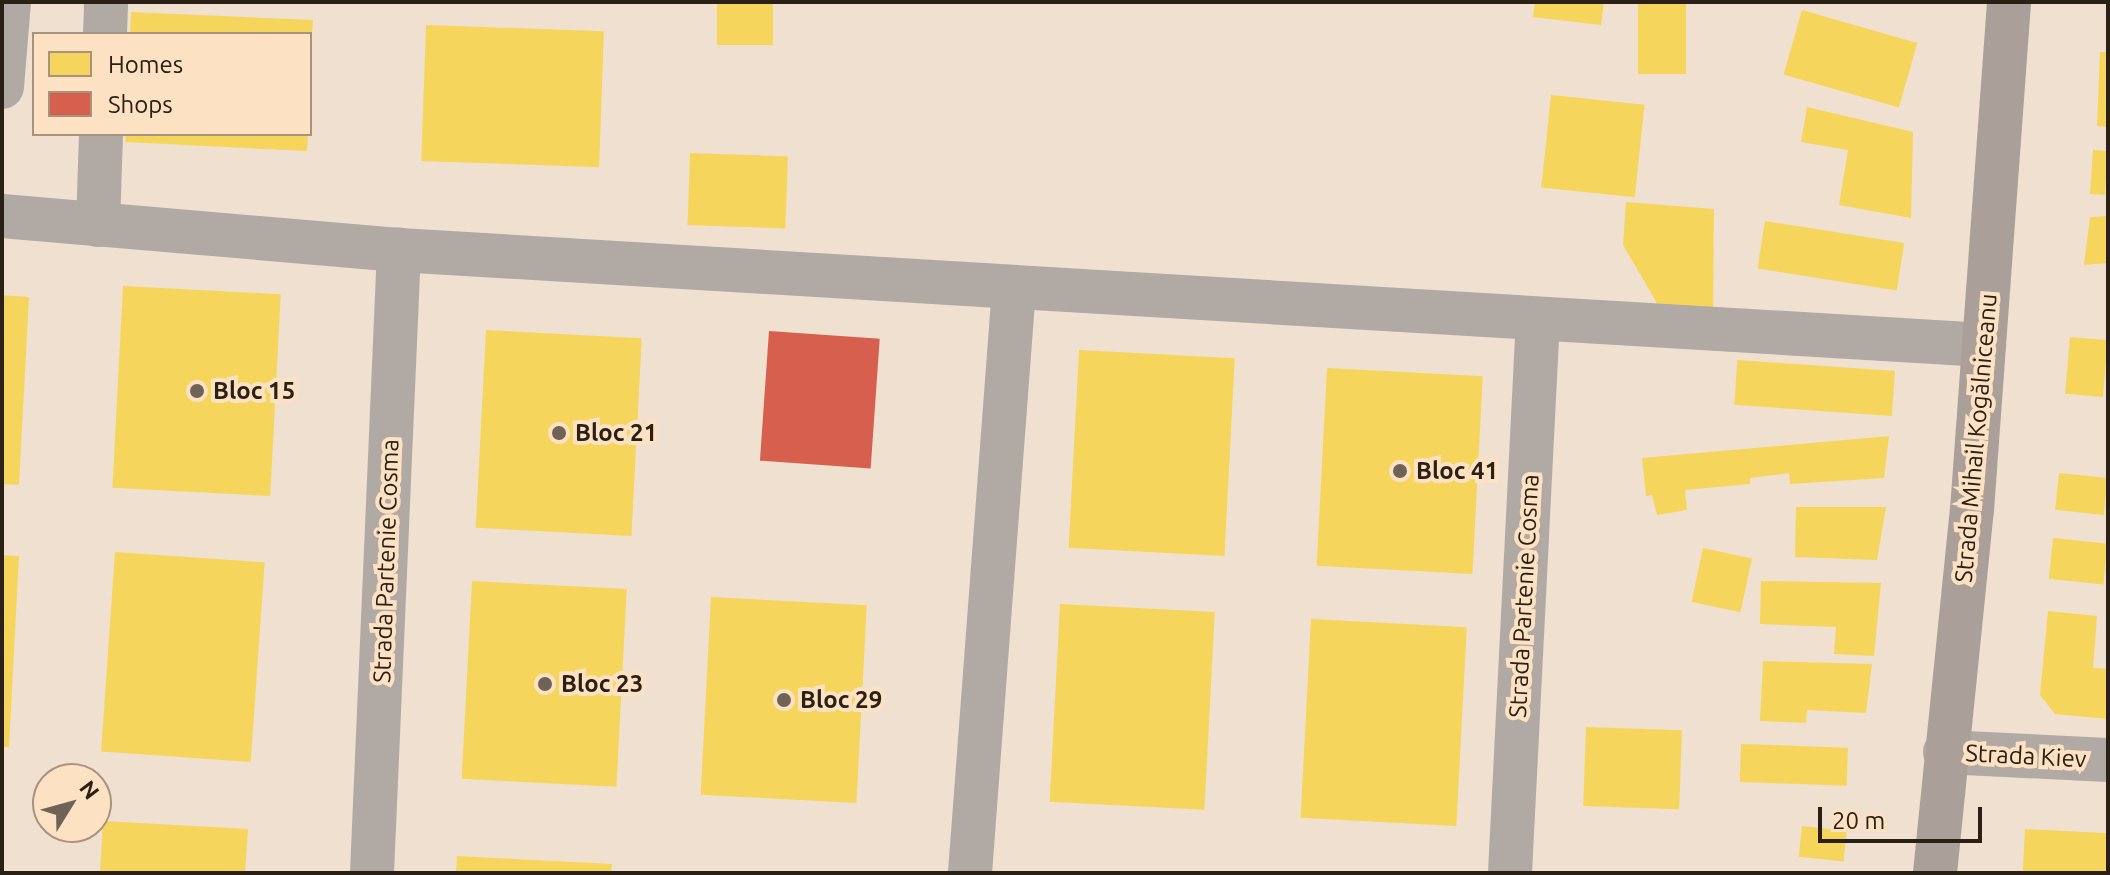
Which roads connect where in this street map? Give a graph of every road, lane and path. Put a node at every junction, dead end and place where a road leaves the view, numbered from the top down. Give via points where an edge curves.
1 (106, 2) edge
2 (2009, 2) edge
3 (7, 7) edge
4 (105, 32) edge
5 (2, 87) edge
6 (101, 136) edge
7 (2, 216) edge
8 (98, 225) junction
9 (399, 250) junction
10 (1014, 288) junction
11 (1538, 319) junction
12 (1984, 345) junction
13 (1945, 752) junction
14 (2108, 760) edge
15 (372, 873) edge
16 (970, 873) edge
17 (1510, 873) edge
18 (1935, 873) edge

1 - 4 street
2 - 12 main road, Strada Mihail Kogălniceanu
3 - 5 street
6 - 8 street
7 - 8 street
8 - 9 street
9 - 10 street
9 - 15 street, Strada Partenie Cosma
10 - 11 street
10 - 16 street
11 - 12 street
11 - 17 street, Strada Partenie Cosma
12 - 13 main road, Strada Mihail Kogălniceanu
13 - 14 street, Strada Kiev
13 - 18 main road, Strada Mihail Kogălniceanu

